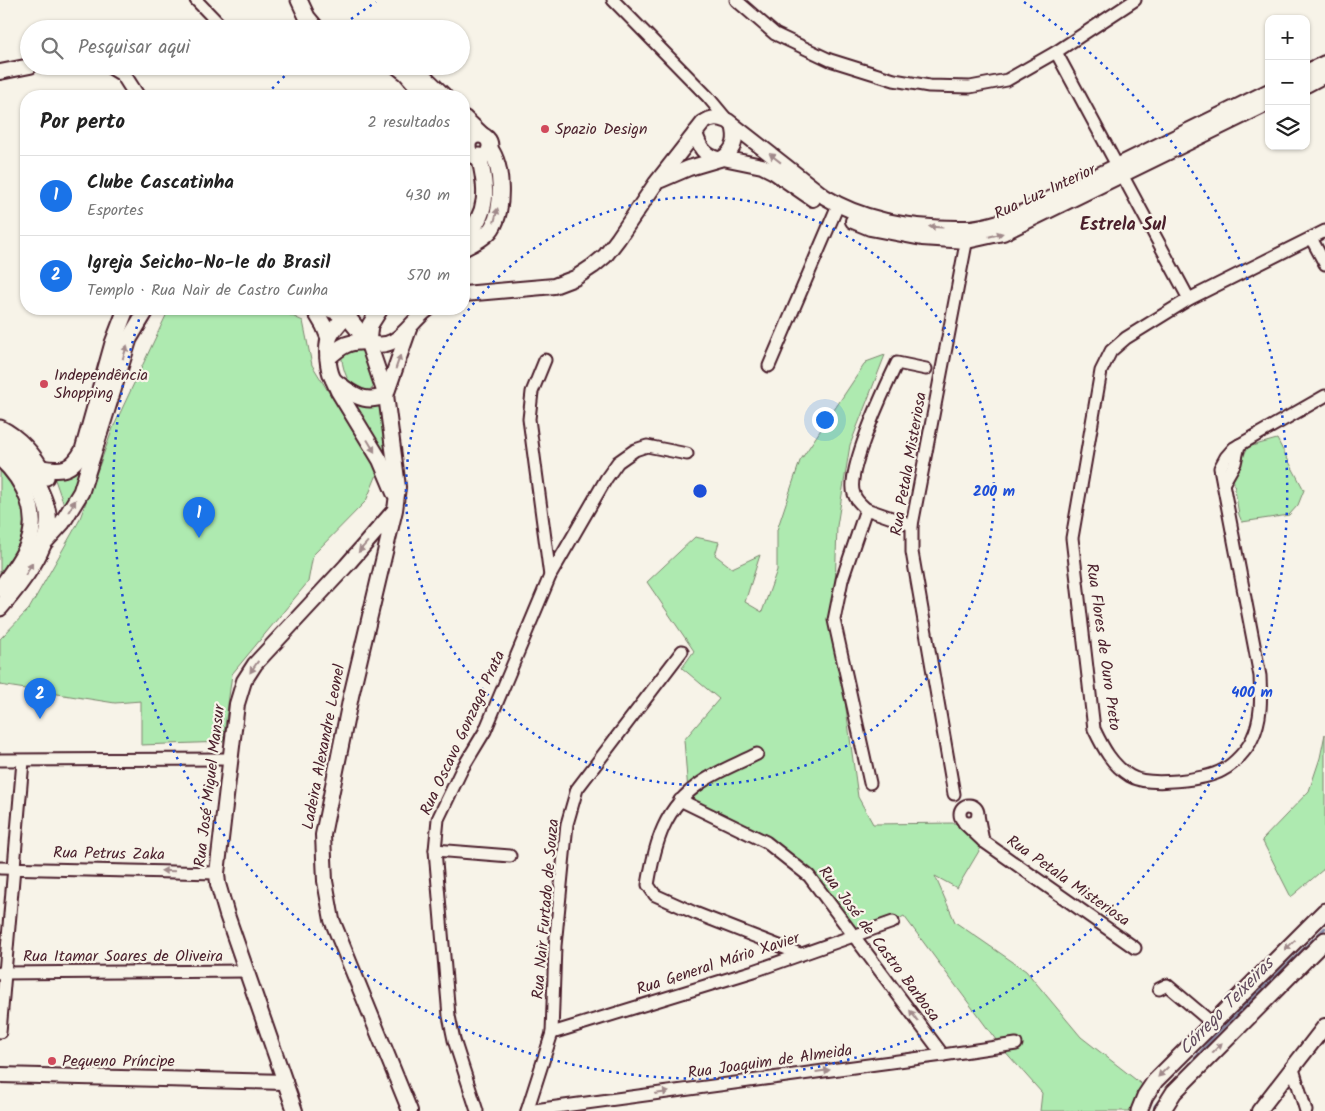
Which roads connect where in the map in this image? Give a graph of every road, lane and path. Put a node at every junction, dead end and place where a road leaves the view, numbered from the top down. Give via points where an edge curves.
1 (196, 0) edge
2 (299, 0) edge
3 (613, 0) edge
4 (736, 0) edge
5 (1136, 0) edge
6 (215, 20) edge
7 (310, 20) edge
8 (1056, 52) junction
9 (1325, 63) edge
10 (20, 68) edge
11 (1310, 70) edge
12 (0, 72) edge
13 (124, 75) edge
14 (408, 75) edge
15 (422, 75) edge
16 (1325, 76) edge
17 (1310, 83) edge
18 (133, 90) edge
19 (421, 90) edge
20 (438, 90) edge
21 (1265, 93) edge
22 (708, 97) junction
23 (1265, 105) edge
24 (730, 123) junction
25 (470, 124) edge
26 (699, 128) junction
27 (482, 135) junction
28 (470, 140) edge
29 (470, 150) edge
30 (485, 152) junction
31 (721, 158) junction
32 (1119, 170) junction
33 (656, 183) junction
34 (836, 209) junction
35 (470, 232) edge
36 (1325, 232) edge
37 (968, 235) junction
38 (1311, 238) junction
39 (470, 244) edge
40 (1325, 264) edge
41 (470, 293) edge
42 (1189, 299) junction
43 (124, 315) edge
44 (143, 315) edge
45 (318, 315) edge
46 (347, 315) edge
47 (351, 315) edge
48 (376, 315) edge
49 (420, 315) edge
50 (409, 329) junction
51 (329, 338) junction
52 (368, 342) junction
53 (328, 358) junction
54 (545, 360) dead end
55 (768, 366) dead end
56 (926, 369) dead end
57 (333, 380) junction
58 (386, 395) junction
59 (1325, 396) edge
60 (0, 428) edge
61 (0, 442) edge
62 (687, 454) dead end
63 (0, 458) edge
64 (41, 468) junction
65 (396, 504) junction
66 (866, 509) junction
67 (48, 515) junction
68 (912, 525) junction
69 (43, 544) junction
70 (550, 576) junction
71 (0, 589) edge
72 (0, 608) edge
73 (682, 651) dead end
74 (757, 754) dead end
75 (231, 759) junction
76 (0, 760) edge
77 (23, 760) junction
78 (870, 783) dead end
79 (954, 794) junction
80 (680, 800) junction
81 (975, 810) junction
82 (962, 820) junction
83 (983, 841) junction
84 (435, 850) junction
85 (510, 856) dead end
86 (0, 868) edge
87 (14, 868) junction
88 (217, 872) junction
89 (1325, 911) edge
90 (893, 922) dead end
91 (853, 936) junction
92 (1325, 940) edge
93 (1135, 948) dead end
94 (800, 954) junction
95 (247, 971) junction
96 (3, 973) edge
97 (1159, 989) dead end
98 (1212, 1023) junction
99 (1325, 1026) edge
100 (0, 1032) edge
101 (552, 1034) junction
102 (1016, 1044) dead end
103 (943, 1055) junction
104 (1293, 1068) junction
105 (0, 1075) edge
106 (285, 1082) junction
107 (296, 1111) edge
108 (410, 1111) edge
109 (477, 1111) edge
110 (527, 1111) edge
111 (1139, 1111) edge
112 (1162, 1111) edge
113 (1259, 1111) edge
114 (1306, 1111) edge

1 - 6 street
2 - 7 main road
3 - 22 street
4 - 8 street via 775,34 830,60 894,80 929,86 970,87 1008,80
5 - 8 street
8 - 32 street
9 - 11 street
10 - 12 street
13 - 18 street
14 - 19 main road
15 - 20 main road
16 - 17 street
21 - 32 street, Rua Luz Interior
22 - 24 street
22 - 26 street via 707,111
23 - 32 street, Rua Luz Interior
24 - 26 street via 712,118
24 - 31 street via 736,136 734,147
34 -> 24 street, Rua Luz Interior
25 - 27 main road
26 - 31 street via 699,146 712,158
26 - 33 street
27 - 28 main road
27 - 30 main road via 490,143
29 - 30 main road via 477,156
30 - 35 main road via 484,207
39 -> 30 main road via 488,233 497,217 501,180 496,157
31 - 33 street
31 - 34 street, Rua Luz Interior via 762,166
32 - 37 street, Rua Luz Interior
32 - 42 street
33 - 41 street via 605,256 575,278 554,286
34 - 37 street, Rua Luz Interior
34 - 55 street
36 - 38 street, Rua Flores de Ouro Preto
37 - 68 street, Rua Petala Misteriosa
38 - 40 street
38 - 42 street, Rua Flores de Ouro Preto
42 - 59 street, Rua Flores de Ouro Preto via 1126,338 1106,360 1101,371 1072,538 1094,729 1116,766 1133,778 1163,782 1207,776 1224,770 1252,740 1262,705 1260,676 1220,468 1234,448
43 - 64 main road via 78,460 60,470
69 -> 44 main road via 62,523 81,492 129,339
45 - 51 main road
46 - 51 main road
47 - 52 main road, Ladeira Alexandre Leonel
48 - 52 main road via 370,325
49 - 50 street
50 - 52 street via 384,345
58 -> 50 street
51 - 53 main road
52 - 53 main road via 347,343
52 - 58 main road, Ladeira Alexandre Leonel
53 - 57 main road
54 - 70 street via 532,392 529,419
56 - 66 street via 897,363 872,417 852,481 853,493
57 - 58 main road via 356,397 369,399
57 -> 65 street via 380,460
58 - 65 street, Ladeira Alexandre Leonel via 398,487
60 - 64 main road via 21,443
61 - 67 main road via 12,450 30,471
62 - 70 street, Rua Oscavo Gonzaga Prata via 647,446 618,462
63 - 71 main road via 22,483 29,499 32,523 26,550
64 - 67 main road via 51,495
65 -> 75 street, Rua José Miguel Mansur via 346,566 255,664 244,681 237,704
65 - 108 street, Ladeira Alexandre Leonel via 351,696 323,835 325,881 332,920
66 - 68 street
66 - 78 street via 842,580 834,620
67 - 69 main road
68 - 79 street, Rua Petala Misteriosa via 912,552
72 -> 69 main road
70 - 84 street, Rua Oscavo Gonzaga Prata via 485,731 438,818
73 - 101 street, Rua Nair Furtado de Souza via 577,789 566,834 555,946
74 - 80 street via 702,782
75 - 77 street
75 - 88 street, Rua José Miguel Mansur
76 - 77 street
77 - 87 street
79 - 81 street
79 - 82 street, Rua Petala Misteriosa
80 - 91 street, Rua José de Castro Barbosa via 766,842 809,876
80 - 94 street via 664,824 653,854 648,885 655,895
81 - 82 street via 977,820 972,823
81 - 83 street
82 - 83 street, Rua Petala Misteriosa
83 - 93 street, Rua Petala Misteriosa
84 - 85 street
84 - 109 street, Rua Oscavo Gonzaga Prata via 448,1016
86 - 87 street, Rua Petrus Zaka
88 -> 87 street, Rua Petrus Zaka
87 - 96 street
88 - 95 street, Rua José Miguel Mansur via 227,915
89 -> 98 main road
90 - 91 street, Rua General Mário Xavier
91 - 94 street, Rua General Mário Xavier
103 -> 91 street, Rua José de Castro Barbosa
112 -> 92 main road via 1174,1092
94 - 101 street, Rua General Mário Xavier
95 - 96 street, Rua Itamar Soares de Oliveira
95 - 106 street, Rua José Miguel Mansur
96 - 100 street
97 - 98 street via 1167,985
98 -> 111 main road via 1155,1081
99 - 104 street
101 - 110 street, Rua Nair Furtado de Souza
102 - 103 street, Rua Joaquim de Almeida
110 -> 103 street, Rua Joaquim de Almeida
104 - 113 street
104 - 114 street
105 - 106 street
106 - 107 street, Rua José Miguel Mansur

